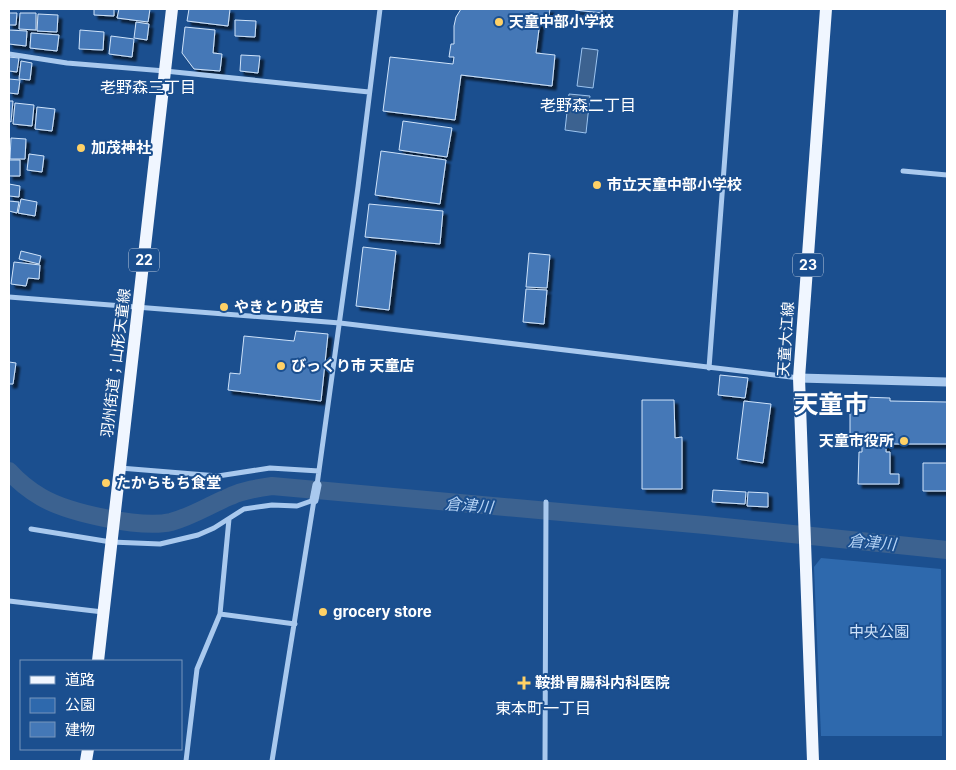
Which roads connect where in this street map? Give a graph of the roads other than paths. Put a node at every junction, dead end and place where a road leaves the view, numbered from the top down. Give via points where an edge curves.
1 (172, 9) edge
2 (380, 9) edge
3 (736, 9) edge
4 (826, 9) edge
5 (9, 54) edge
6 (165, 71) junction
7 (369, 92) junction
8 (903, 171) dead end
9 (947, 175) edge
10 (9, 297) edge
11 (139, 308) junction
12 (340, 323) junction
13 (709, 368) junction
14 (799, 378) junction
15 (947, 382) edge
16 (120, 468) junction
17 (319, 472) junction
18 (317, 485) joint
19 (314, 500) junction
20 (546, 502) dead end
21 (229, 518) junction
22 (31, 529) dead end
23 (112, 540) junction
24 (9, 601) edge
25 (104, 612) junction
26 (220, 614) junction
27 (295, 624) junction
28 (98, 660) edge
29 (186, 761) edge
30 (272, 761) edge
31 (545, 761) edge
32 (813, 761) edge

1 - 6 main road, 羽州街道；山形天童線 / 22
2 - 7 street
3 - 13 street
4 - 14 main road, 天童大江線 / 23
5 - 6 street via 67,63
6 - 7 street
6 - 11 main road, 羽州街道；山形天童線 / 22
7 - 12 street
8 - 9 street
10 - 11 street
11 - 12 street
11 - 16 main road, 羽州街道；山形天童線 / 22
12 - 13 street
12 - 17 street
13 - 14 street
14 - 15 street
14 - 32 main road, 天童大江線 / 23
16 - 17 street via 218,476 270,468
16 - 23 main road, 羽州街道；山形天童線 / 22
17 - 18 street
18 - 19 street
19 - 21 street via 297,506 258,506 244,509
19 - 27 street
20 - 31 street
21 - 23 street via 198,535 174,542 147,545
21 - 26 street
22 - 23 street
23 - 25 main road, 羽州街道；山形天童線 / 22
24 - 25 street
25 - 28 main road, 羽州街道；山形天童線 / 22
26 - 27 street
26 - 29 street via 197,669
27 - 30 street

